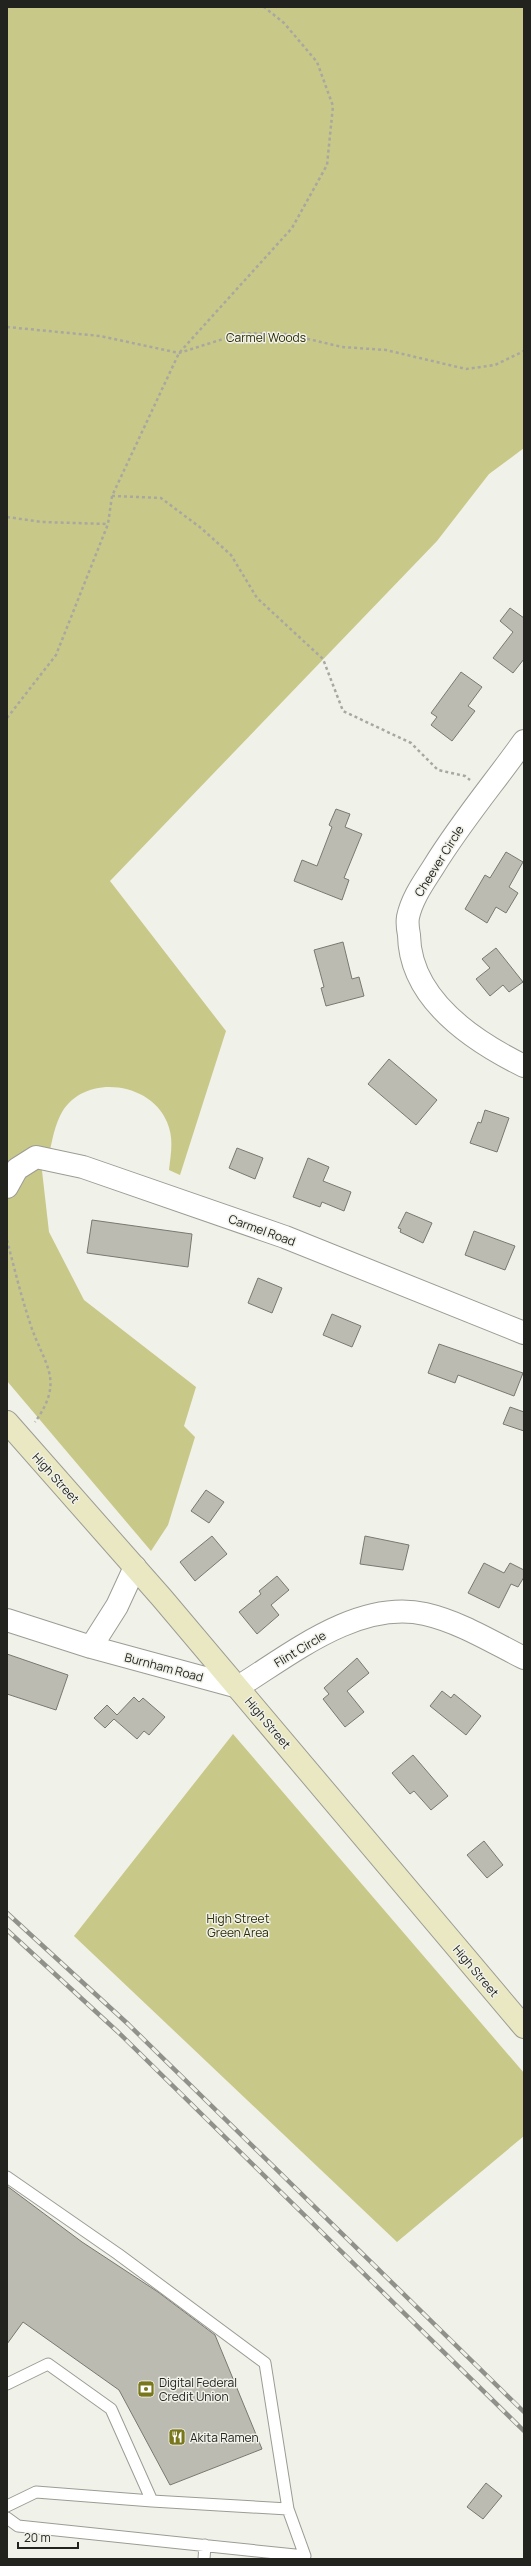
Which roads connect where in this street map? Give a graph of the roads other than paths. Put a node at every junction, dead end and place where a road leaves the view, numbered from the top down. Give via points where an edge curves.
1 (524, 741) edge
2 (524, 1066) edge
3 (7, 1187) edge
4 (524, 1333) edge
5 (14, 1430) edge
6 (135, 1568) junction
7 (7, 1620) edge
8 (91, 1647) junction
9 (524, 1658) edge
10 (238, 1687) junction
11 (524, 2028) edge
12 (7, 2177) edge
13 (7, 2384) edge
14 (152, 2501) junction
15 (7, 2506) edge
16 (288, 2509) junction
17 (7, 2518) edge
18 (205, 2545) junction
19 (204, 2559) edge

1 - 2 street, Cheever Circle via 484,794 418,891 408,918 409,955 418,979 435,1003 463,1030
3 - 4 street, Carmel Road via 18,1169 36,1157 83,1167 285,1238
5 - 6 main road, High Street
6 - 8 street via 117,1606
6 - 10 main road, High Street
7 - 8 street, Burnham Road
8 - 10 street, Burnham Road
9 - 10 street, Flint Circle via 452,1622 424,1613 389,1612 356,1620 317,1637
10 - 11 main road, High Street
12 - 16 lane via 118,2254 265,2363
13 - 14 lane via 48,2364 111,2408
14 - 15 lane via 36,2492
14 - 16 lane
16 - 18 lane via 305,2556
17 - 18 lane via 18,2526
18 - 19 lane

